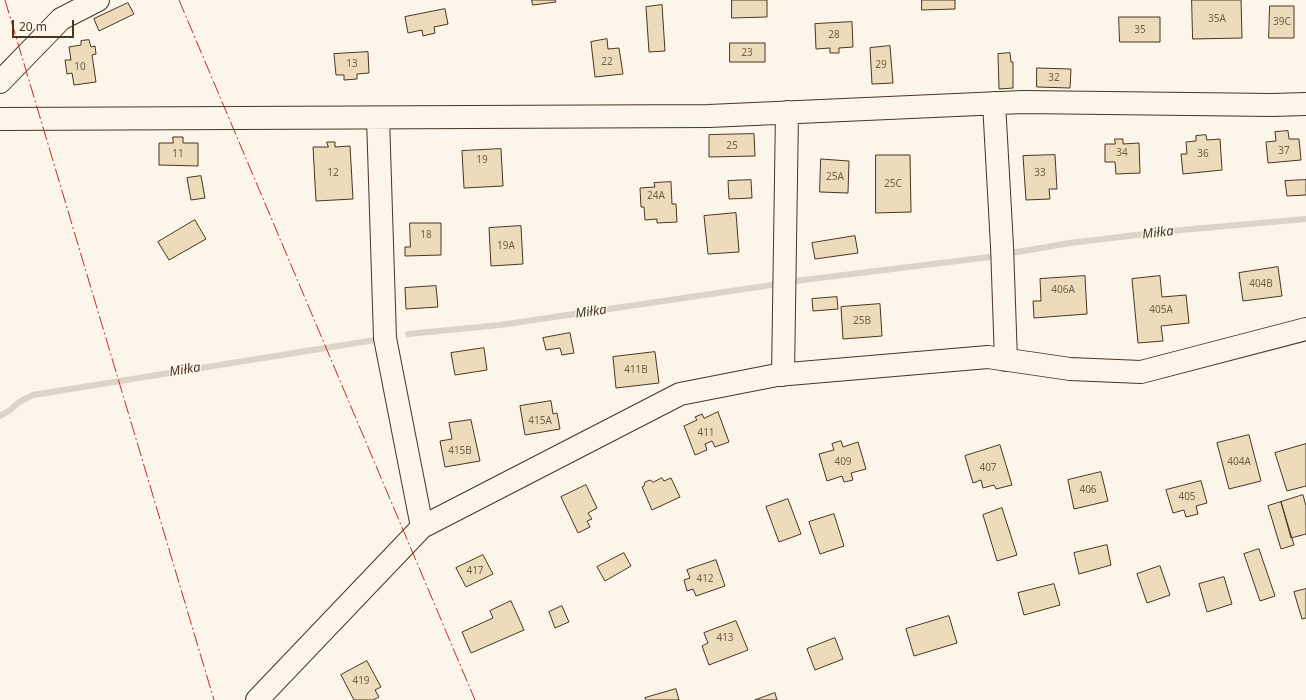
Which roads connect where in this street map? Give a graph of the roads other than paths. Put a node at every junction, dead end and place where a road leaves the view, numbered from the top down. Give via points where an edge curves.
1 (98, 0) edge
2 (0, 82) edge
3 (994, 103) junction
4 (1306, 104) edge
5 (787, 112) junction
6 (378, 118) junction
7 (0, 119) edge
8 (1306, 329) edge
9 (1006, 360) junction
10 (783, 375) junction
11 (422, 527) junction
12 (257, 700) edge

1 - 2 street via 61,19
3 - 4 street
3 - 5 street
3 - 9 street
5 - 6 street via 701,116
5 - 10 street
6 - 7 street
6 - 11 street via 385,338
8 - 9 street via 1140,372 1070,369
9 - 10 street via 988,357
10 - 11 street via 680,394
11 - 12 street

